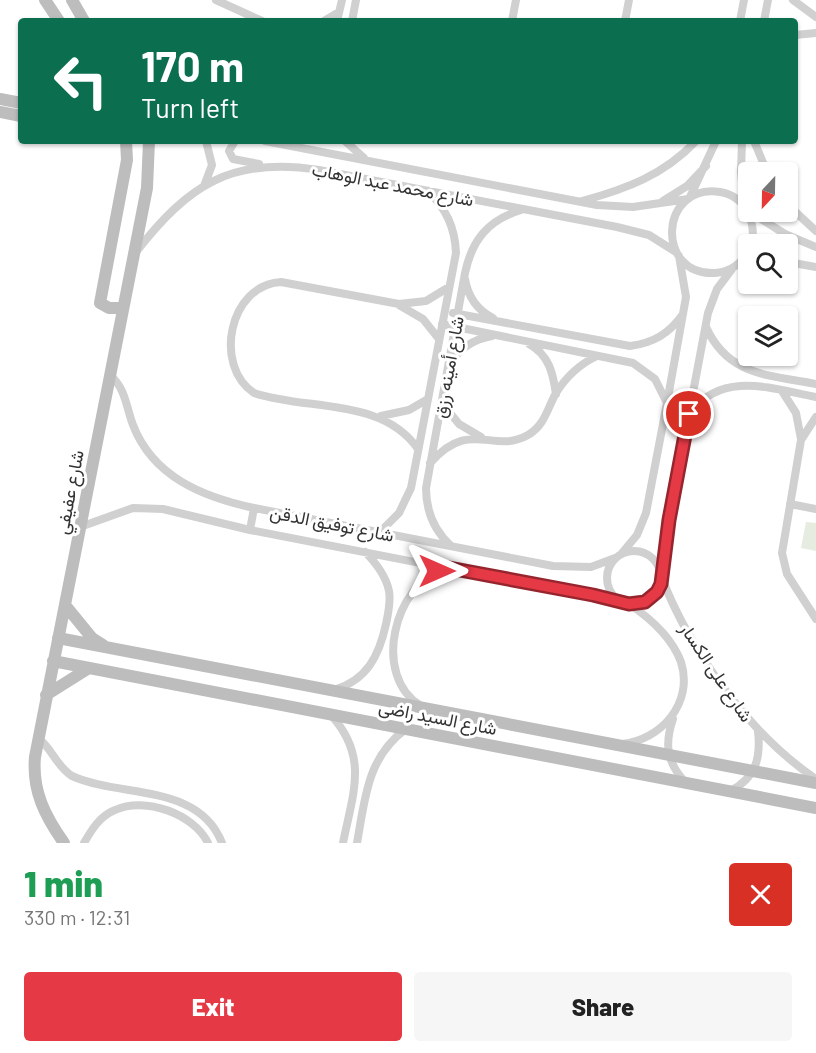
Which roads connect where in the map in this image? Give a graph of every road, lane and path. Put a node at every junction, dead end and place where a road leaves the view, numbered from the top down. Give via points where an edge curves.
1 (45, 0) edge
2 (72, 0) edge
3 (216, 0) edge
4 (342, 0) edge
5 (356, 0) edge
6 (516, 0) edge
7 (629, 0) edge
8 (744, 0) edge
9 (768, 0) edge
10 (793, 0) edge
11 (231, 4) edge
12 (816, 16) edge
13 (82, 17) edge
14 (338, 17) edge
15 (57, 18) edge
16 (257, 18) edge
17 (353, 18) edge
18 (513, 18) edge
19 (626, 18) edge
20 (741, 18) edge
21 (765, 18) edge
22 (816, 33) edge
23 (798, 35) edge
24 (0, 99) edge
25 (18, 102) edge
26 (0, 112) edge
27 (18, 115) edge
28 (124, 144) edge
29 (149, 144) edge
30 (207, 144) edge
31 (233, 144) edge
32 (289, 144) edge
33 (348, 144) edge
34 (693, 144) edge
35 (715, 144) edge
36 (742, 144) edge
37 (755, 144) edge
38 (366, 160) junction
39 (741, 162) edge
40 (763, 162) edge
41 (269, 166) junction
42 (706, 166) junction
43 (204, 186) junction
44 (428, 191) junction
45 (689, 198) junction
46 (579, 202) junction
47 (738, 203) edge
48 (651, 206) junction
49 (523, 209) junction
50 (798, 214) edge
51 (767, 222) edge
52 (772, 222) edge
53 (778, 229) junction
54 (816, 231) edge
55 (816, 247) edge
56 (134, 254) junction
57 (677, 254) junction
58 (738, 262) edge
59 (798, 264) edge
60 (738, 266) edge
61 (816, 267) edge
62 (733, 268) junction
63 (465, 273) junction
64 (104, 287) junction
65 (449, 287) junction
66 (126, 291) junction
67 (399, 304) junction
68 (123, 308) junction
69 (445, 311) junction
70 (685, 311) junction
71 (458, 314) junction
72 (501, 322) junction
73 (442, 324) junction
74 (706, 326) junction
75 (455, 327) junction
76 (498, 335) junction
77 (439, 339) junction
78 (525, 341) junction
79 (597, 356) junction
80 (447, 371) junction
81 (110, 375) junction
82 (816, 384) edge
83 (782, 391) junction
84 (556, 394) junction
85 (816, 397) edge
86 (428, 399) junction
87 (441, 402) junction
88 (667, 403) junction
89 (689, 414) junction
90 (377, 416) junction
91 (816, 417) edge
92 (481, 437) junction
93 (801, 440) junction
94 (418, 449) junction
95 (430, 463) junction
96 (790, 504) junction
97 (254, 508) junction
98 (816, 509) edge
99 (80, 527) junction
100 (250, 530) junction
101 (380, 532) junction
102 (450, 546) junction
103 (365, 551) junction
104 (618, 556) junction
105 (449, 568) junction
106 (661, 575) junction
107 (625, 603) junction
108 (65, 605) junction
109 (816, 619) edge
110 (58, 638) junction
111 (106, 647) junction
112 (53, 661) junction
113 (89, 668) junction
114 (331, 691) junction
115 (46, 695) junction
116 (426, 709) junction
117 (675, 713) junction
118 (330, 714) junction
119 (406, 729) junction
120 (758, 731) junction
121 (38, 738) junction
122 (609, 744) junction
123 (668, 756) junction
124 (754, 772) junction
125 (816, 781) edge
126 (686, 783) junction
127 (730, 792) junction
128 (816, 808) edge
129 (359, 832) junction
130 (64, 843) edge
131 (84, 843) edge
132 (208, 843) edge
133 (222, 843) edge
134 (343, 843) edge
135 (357, 843) edge
136 (363, 843) edge

1 - 15 street
2 - 13 street
3 - 11 street
4 - 14 street
5 - 17 street
6 - 18 street
7 - 19 street
8 - 20 street
9 - 21 street
10 - 12 street
11 - 16 street
22 - 23 street
24 - 25 street
26 - 27 street
28 - 64 street via 127,160
29 - 56 street, شارع عفيفي via 148,178
30 - 43 street via 212,165
31 - 41 street via 229,151 233,159
32 - 38 street, شارع محمد عبد الوهاب
33 - 38 street
34 - 46 street via 652,177
35 - 42 street
36 - 39 street
37 - 40 street
38 - 46 street, شارع محمد عبد الوهاب
41 - 43 street, شارع محمد عبد الوهاب via 226,174
41 - 44 street, شارع محمد عبد الوهاب via 298,166
42 - 45 street
42 - 48 street via 676,194
43 - 56 street, شارع محمد عبد الوهاب via 172,209
44 - 49 street, شارع محمد عبد الوهاب
44 - 65 street, شارع أمينه رزق via 446,212 456,239
45 - 47 street, شارع محمد عبد الوهاب via 712,191 724,193
45 - 48 street, شارع محمد عبد الوهاب
45 - 57 street via 679,207 671,229
46 - 48 street, شارع محمد عبد الوهاب
49 - 57 street, شارع محمد عبد الوهاب via 634,231 663,242
49 - 63 street, شارع أمينه رزق via 500,218 481,234 472,248
50 - 54 street
51 - 53 street
52 - 53 street
53 - 55 street
56 - 66 street, شارع عفيفي
57 - 62 street, شارع محمد عبد الوهاب via 697,270 720,273
57 - 70 street via 685,283
58 - 62 street
59 - 61 street
60 - 62 street
62 - 74 street via 717,290
63 - 71 street, شارع أمينه رزق
63 - 72 street via 466,286 476,304
64 - 66 street via 118,286
64 - 68 street via 100,303
65 - 67 street via 426,301
65 - 69 street, شارع أمينه رزق
66 - 68 street, شارع عفيفي
67 - 77 street via 423,319
67 - 90 street via 271,283 246,297 233,333 234,371 254,393
68 - 81 street, شارع عفيفي
69 - 71 street
69 - 73 street, شارع أمينه رزق
70 - 72 street via 668,332 630,346
70 - 88 street
71 - 72 street
71 - 75 street, شارع أمينه رزق
73 - 75 street
73 - 77 street, شارع أمينه رزق
74 - 82 street via 720,351 743,368
74 - 89 street
75 - 76 street
75 - 80 street, شارع أمينه رزق
76 - 78 street
76 - 80 street via 467,346
77 - 86 street, شارع أمينه رزق
78 - 79 street
78 - 84 street via 544,356 551,368
79 - 84 street via 575,370
79 - 88 street via 633,363 645,370 655,379
80 - 87 street, شارع أمينه رزق
81 - 97 street, شارع توفيق الدقن via 122,389 141,441 165,470 195,490
81 - 99 street, شارع عفيفي
83 - 85 street
83 - 89 street via 749,385 721,388
83 - 93 street via 796,413
84 - 92 street via 539,427 527,435 514,440
86 - 90 street via 399,414
86 - 94 street, شارع أمينه رزق
87 - 92 street via 459,424
87 - 95 street, شارع أمينه رزق
88 - 104 street via 646,513 637,535
89 - 106 street
90 - 94 street via 405,432
91 - 93 street
92 - 95 street via 448,445
93 - 96 street
94 - 101 street, شارع أمينه رزق via 406,501
95 - 102 street, شارع أمينه رزق via 426,488 429,513
96 - 98 street
96 - 109 street via 783,564
97 - 100 street
97 - 101 street, شارع توفيق الدقن
99 - 100 street, شارع توفيق الدقن via 118,511 148,507
99 - 108 street, شارع عفيفي
100 - 103 street, شارع توفيق الدقن
101 - 102 street, شارع توفيق الدقن
102 - 104 street, شارع توفيق الدقن via 566,568 591,567
103 - 105 street, شارع توفيق الدقن
103 - 114 street via 381,570 389,591 386,626 369,669 345,687
104 - 106 street via 639,551 647,554 654,559
104 - 107 street via 610,565 607,581 614,597
105 - 107 street, شارع توفيق الدقن
105 - 116 street via 426,576 417,584 396,631 394,658 399,682
106 - 107 street via 661,584 652,598
106 - 120 street, شارع على الكسار via 689,633 735,704
107 - 117 street, شارع على الكسار via 659,628 677,654 683,684
108 - 110 street, شارع عفيفي
108 - 111 street via 92,638
110 - 111 street, شارع السيد راضى
110 - 112 street, شارع عفيفي
111 - 114 street, شارع السيد راضى
112 - 113 street, شارع السيد راضى
112 - 115 street, شارع عفيفي
113 - 115 street
113 - 118 street, شارع السيد راضى
114 - 116 street, شارع السيد راضى
115 - 121 street, شارع عفيفي
116 - 122 street, شارع السيد راضى
117 - 122 street via 646,737
117 - 123 street, شارع على الكسار
118 - 119 street, شارع السيد راضى
118 - 134 street via 348,738 356,766
119 - 126 street, شارع السيد راضى
119 - 129 street via 386,746 372,768
120 - 124 street via 760,753
120 - 125 street, شارع على الكسار
121 - 130 street, شارع عفيفي via 34,767 38,797
121 - 133 street via 72,777 189,805 212,823
122 - 123 street, شارع السيد راضى
123 - 124 street, شارع السيد راضى
123 - 126 street
124 - 125 street, شارع السيد راضى
124 - 127 street
126 - 127 street, شارع السيد راضى
127 - 128 street, شارع السيد راضى
129 - 135 street
129 - 136 street
131 - 132 street via 103,816 125,806 178,815 190,821

